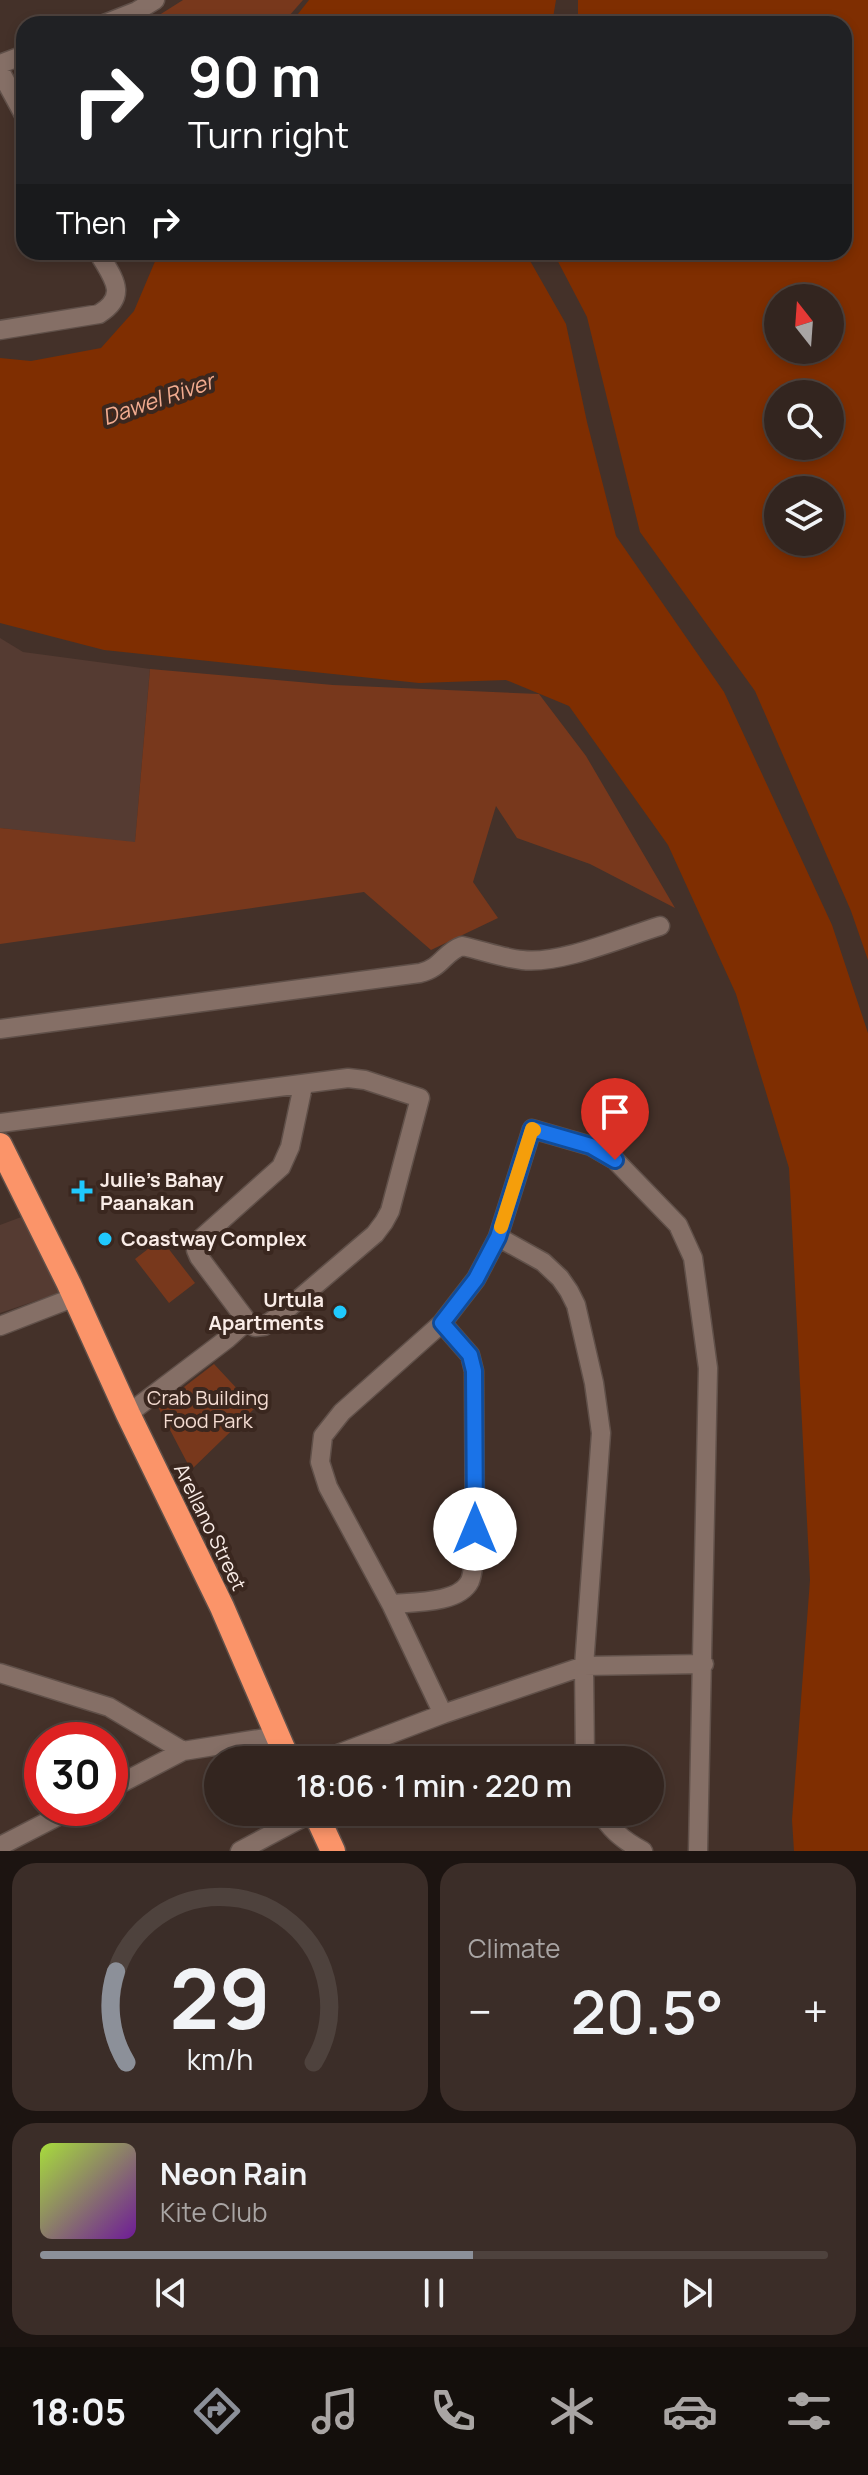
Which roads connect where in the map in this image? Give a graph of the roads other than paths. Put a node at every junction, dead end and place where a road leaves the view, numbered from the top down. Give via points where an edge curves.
1 (155, 0) edge
2 (124, 16) edge
3 (0, 71) edge
4 (16, 100) edge
5 (103, 260) edge
6 (1, 327) edge
7 (660, 926) dead end
8 (0, 1029) edge
9 (303, 1086) junction
10 (0, 1123) edge
11 (0, 1145) edge
12 (498, 1237) junction
13 (75, 1297) junction
14 (247, 1321) junction
15 (442, 1323) junction
16 (0, 1326) edge
17 (128, 1414) junction
18 (391, 1604) junction
19 (704, 1664) junction
20 (584, 1666) junction
21 (0, 1673) edge
22 (443, 1714) junction
23 (278, 1736) junction
24 (282, 1746) edge
25 (359, 1746) edge
26 (585, 1746) edge
27 (183, 1751) junction
28 (128, 1780) edge
29 (39, 1826) edge
30 (287, 1826) edge
31 (321, 1826) edge
32 (610, 1826) edge
33 (0, 1846) edge
34 (240, 1851) edge
35 (333, 1851) edge
36 (643, 1851) edge
37 (698, 1851) edge

1 - 2 street
3 - 4 street
5 - 6 street via 115,282 112,306 99,314
7 - 8 street via 534,961 462,946 433,970 420,973
9 - 10 street
9 - 14 street via 281,1167 196,1243 199,1257
9 - 14 street via 348,1078 420,1098 390,1211 375,1234 279,1316 264,1326
11 - 13 highway, Arellano Street
12 - 15 street via 476,1279
12 - 19 street via 532,1129 591,1146 615,1160 686,1240 708,1368
12 - 20 street via 543,1262 569,1291 594,1383 601,1433
13 - 16 street
13 - 17 highway, Arellano Street
14 - 17 street
15 - 18 street via 342,1412 323,1436 320,1462 328,1487
15 - 18 street via 470,1355 474,1371 475,1555 470,1582 461,1591 444,1599
17 - 23 highway, Arellano Street
18 - 22 street
19 - 20 street
19 - 37 street
20 - 22 street
20 - 26 street
21 - 27 street via 109,1707
22 - 25 street
23 - 24 highway, Arellano Street
23 - 27 street
27 - 28 street
29 - 33 street
30 - 34 street
31 - 35 highway
32 - 36 street

